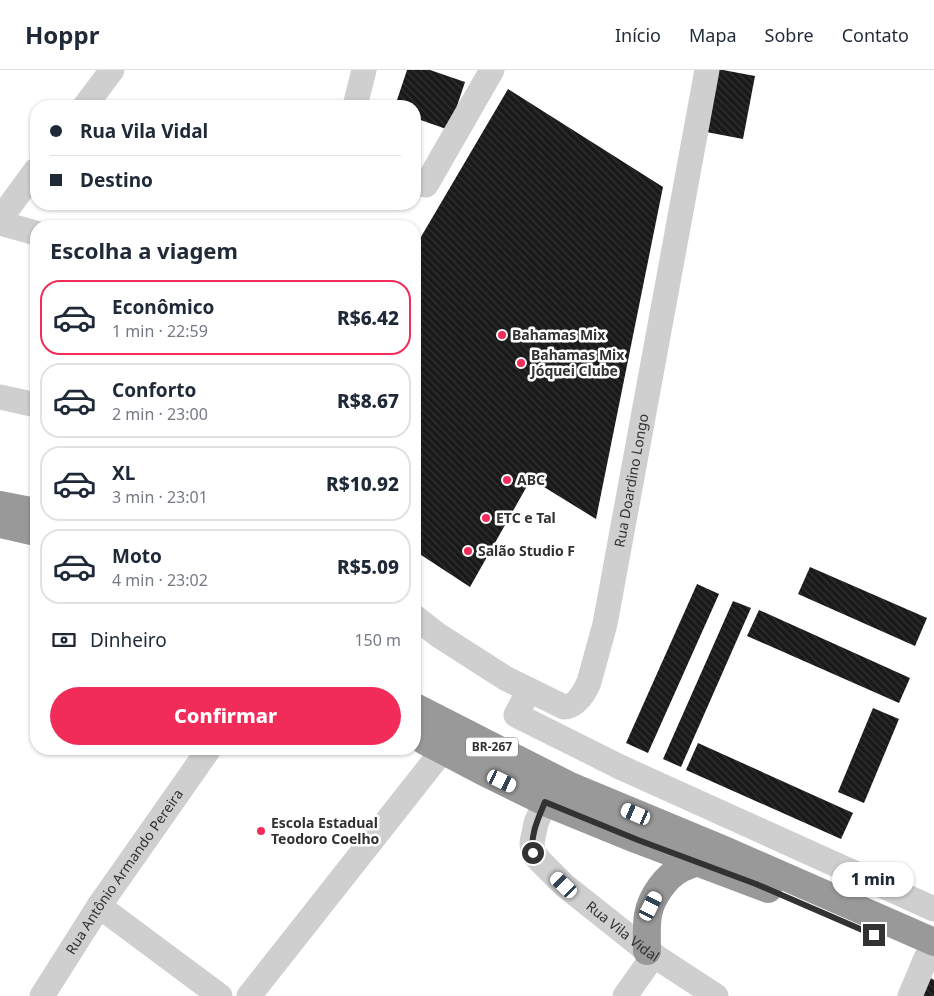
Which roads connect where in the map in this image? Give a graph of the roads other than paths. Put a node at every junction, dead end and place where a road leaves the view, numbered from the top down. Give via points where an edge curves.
1 (112, 70) edge
2 (364, 70) edge
3 (492, 70) edge
4 (707, 70) edge
5 (89, 100) edge
6 (356, 100) edge
7 (30, 178) edge
8 (421, 184) edge
9 (0, 219) edge
10 (0, 223) edge
11 (30, 231) edge
12 (0, 397) edge
13 (30, 404) edge
14 (0, 505) edge
15 (30, 511) edge
16 (0, 524) edge
17 (30, 531) edge
18 (421, 622) edge
19 (530, 690) junction
20 (421, 710) edge
21 (421, 737) edge
22 (443, 750) junction
23 (205, 755) edge
24 (537, 770) junction
25 (570, 786) junction
26 (545, 802) junction
27 (697, 862) junction
28 (99, 906) junction
29 (934, 909) edge
30 (651, 953) junction
31 (931, 954) edge
32 (42, 996) edge
33 (220, 996) edge
34 (249, 996) edge
35 (625, 996) edge
36 (716, 996) edge
37 (910, 996) edge

1 - 5 street
2 - 6 street
3 - 8 street via 426,185
4 - 19 street, Rua Doardino Longo via 607,614 594,666 585,691 569,707
7 - 9 street
10 - 11 street
12 - 13 street
14 - 15 highway
16 - 17 highway
18 - 19 street, Rua Doardino Longo via 506,678
19 - 29 street via 516,714 620,767
20 - 24 highway, BR-267
21 - 22 highway, BR-267
22 - 26 highway, BR-267
22 - 34 street
23 - 28 street, Rua Antônio Armando Pereira
24 - 25 highway, BR-267
24 - 26 highway via 544,786
25 - 26 street via 555,792
25 - 31 highway, BR-267 via 724,850
26 - 27 highway, BR-267
26 - 30 street, Rua Vila Vidal via 536,823 533,853 564,885
27 - 30 highway via 681,868 660,888 648,913
27 - 31 highway, BR-267
28 - 32 street, Rua Antônio Armando Pereira
28 - 33 street
30 - 35 street
30 - 36 street, Rua Vila Vidal
31 - 37 street

